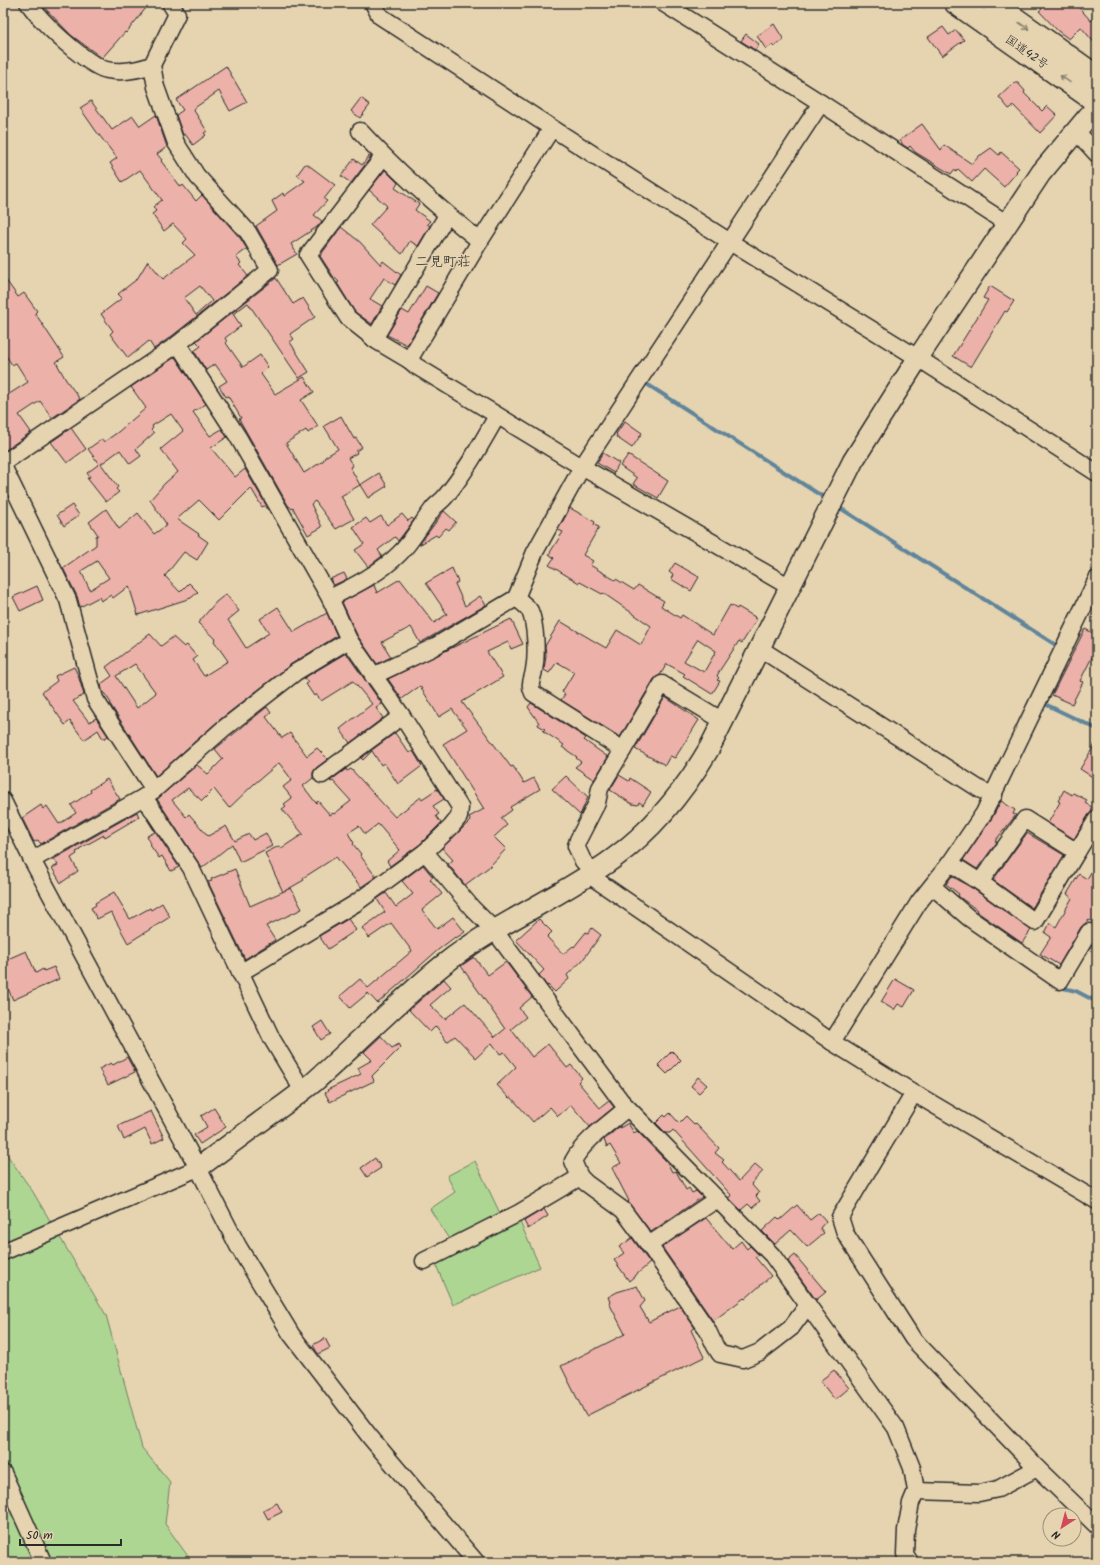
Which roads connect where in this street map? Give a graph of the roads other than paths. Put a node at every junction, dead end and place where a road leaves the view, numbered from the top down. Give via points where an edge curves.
1 (28, 3) edge
2 (170, 3) edge
3 (373, 3) edge
4 (663, 3) edge
5 (956, 3) edge
6 (993, 3) edge
7 (152, 65) junction
8 (1097, 77) edge
9 (1097, 102) edge
10 (821, 103) junction
11 (1097, 106) edge
12 (552, 128) junction
13 (360, 131) dead end
14 (1076, 131) junction
15 (1097, 154) edge
16 (383, 157) junction
17 (447, 215) junction
18 (1006, 224) junction
19 (480, 241) junction
20 (730, 242) junction
21 (374, 339) junction
22 (178, 344) junction
23 (918, 358) junction
24 (409, 360) junction
25 (497, 416) junction
26 (3, 464) edge
27 (582, 467) junction
28 (1097, 473) edge
29 (1097, 579) edge
30 (790, 587) junction
31 (330, 598) junction
32 (516, 598) junction
33 (349, 640) junction
34 (759, 648) junction
35 (372, 676) junction
36 (402, 716) junction
37 (723, 721) junction
38 (623, 750) junction
39 (322, 775) dead end
40 (988, 792) junction
41 (149, 794) junction
42 (3, 801) edge
43 (1097, 819) edge
44 (425, 852) junction
45 (1077, 852) junction
46 (32, 860) junction
47 (950, 863) junction
48 (592, 873) junction
49 (980, 882) junction
50 (931, 888) junction
51 (494, 930) junction
52 (1097, 937) edge
53 (240, 973) junction
54 (832, 1042) junction
55 (303, 1091) junction
56 (914, 1093) junction
57 (627, 1108) junction
58 (198, 1168) junction
59 (580, 1177) junction
60 (717, 1199) junction
61 (1097, 1201) edge
62 (649, 1245) junction
63 (3, 1252) edge
64 (424, 1260) dead end
65 (808, 1305) junction
66 (1037, 1468) junction
67 (3, 1473) edge
68 (916, 1491) junction
69 (1097, 1526) edge
70 (43, 1562) edge
71 (476, 1562) edge
72 (910, 1562) edge

1 - 7 street via 43,22 91,62 106,70 120,72
2 - 7 street via 177,14
3 - 12 street via 380,16
4 - 10 street
9 -> 5 highway, 国道42号
6 -> 8 highway, 国道42号
7 - 22 street via 156,88 176,143 197,176 248,232 270,270
10 - 18 street
10 - 20 street
11 - 14 street
12 - 19 street
12 - 20 street
13 - 16 street
14 - 15 street
14 - 18 street via 1041,173
16 - 17 street
16 - 21 street via 308,255 348,318
17 - 19 street
17 - 21 street
18 - 23 street
19 - 24 street
20 - 23 street
20 - 27 street
21 - 24 street
22 - 26 street
22 - 31 street via 238,437
23 - 28 street
23 - 30 street via 853,461
24 - 25 street
25 - 27 street
25 - 31 street via 456,482 400,554 353,587
26 - 41 street via 68,600 95,699
27 - 30 street
27 - 32 street via 535,552
29 - 40 street
30 - 34 street
31 - 33 street
32 - 35 street via 432,648
32 - 38 street via 529,610 534,629 536,659 530,680 532,693
33 - 35 street
33 - 41 street via 296,672 223,729
34 - 37 street
34 - 40 street
35 - 36 street
36 - 39 street
36 - 44 street via 460,807 459,817
37 - 38 street via 662,684
37 - 48 street via 686,786 665,812 633,844
38 - 48 street via 600,788 597,803 576,846
40 - 47 street via 984,813
41 - 46 street
41 - 53 street via 191,868
42 - 46 street
43 - 45 street
44 - 51 street
44 - 53 street via 356,903
45 - 49 street via 1025,819
45 - 49 street via 1035,922
46 - 58 street
47 - 49 street
47 - 50 street
48 - 51 street
48 - 54 street
50 - 52 street via 969,918 1060,981 1089,932
50 - 54 street via 919,902
51 - 55 street via 461,951 424,980
51 - 57 street
53 - 55 street via 272,1039
54 - 56 street
55 - 58 street
56 - 61 street
56 - 66 street via 840,1218 846,1233 913,1339
57 - 59 street via 576,1155 573,1161
57 - 60 street
58 - 63 street
58 - 71 street via 238,1246 291,1334 370,1437
59 - 62 street via 623,1210
59 - 64 street via 519,1213
60 - 62 street
60 - 65 street via 772,1255
62 - 65 street via 707,1329 720,1354 743,1359 756,1354 791,1328
65 - 68 street via 896,1428 912,1468
66 - 68 street via 998,1490 979,1493
66 - 69 street
67 - 70 street
68 - 72 street via 906,1530 905,1554

